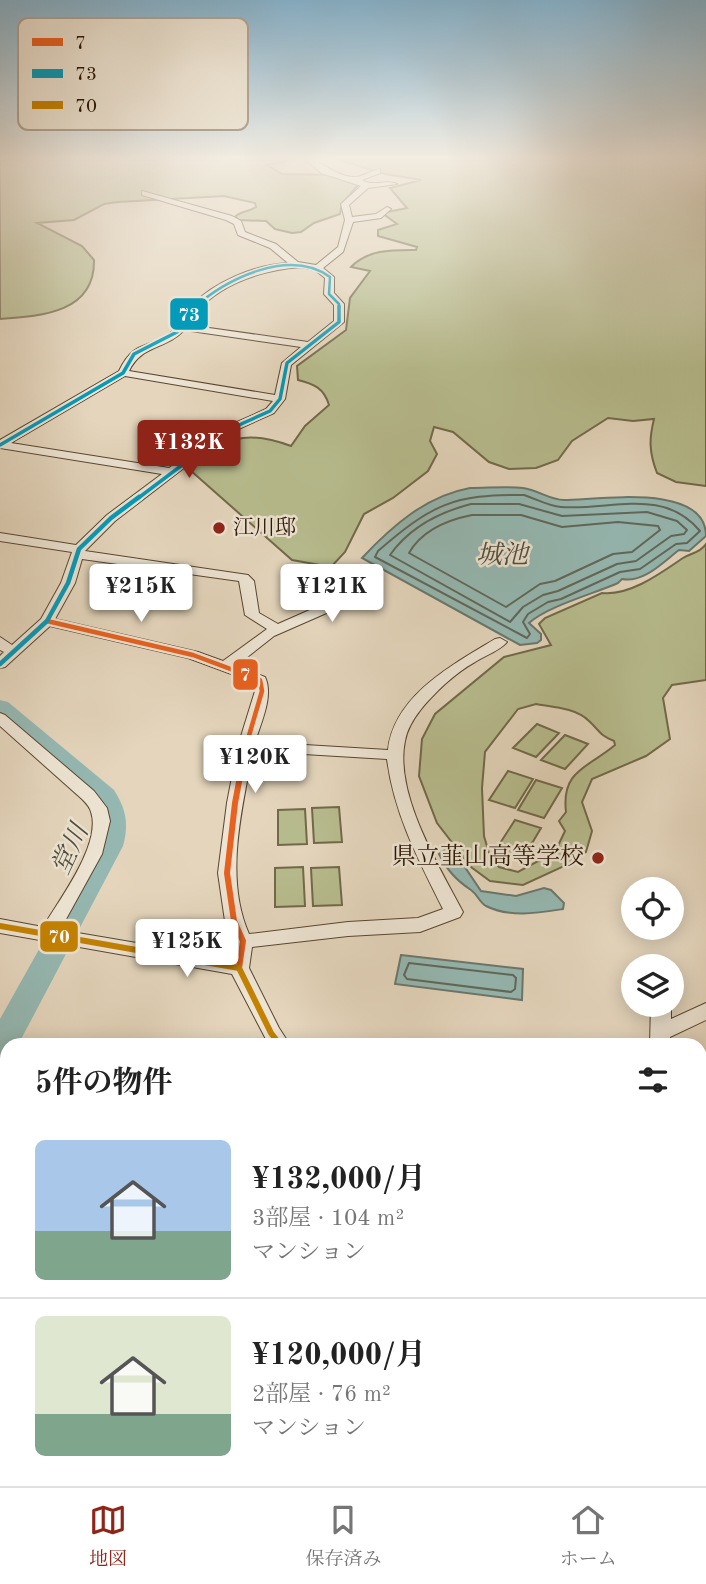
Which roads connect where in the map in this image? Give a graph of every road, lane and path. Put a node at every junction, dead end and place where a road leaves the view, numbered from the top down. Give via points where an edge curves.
1 (240, 229) edge
2 (346, 229) edge
3 (294, 263) junction
4 (317, 268) junction
5 (183, 327) junction
6 (310, 345) junction
7 (123, 373) junction
8 (280, 399) junction
9 (1, 445) edge
10 (172, 472) junction
11 (0, 537) edge
12 (78, 551) junction
13 (370, 583) dead end
14 (47, 621) junction
15 (277, 629) junction
16 (0, 641) edge
17 (500, 642) dead end
18 (15, 651) junction
19 (0, 664) edge
20 (225, 667) junction
21 (0, 718) edge
22 (246, 746) junction
23 (396, 755) junction
24 (0, 926) edge
25 (48, 934) junction
26 (243, 941) junction
27 (239, 968) junction
28 (706, 1011) edge
29 (662, 1017) edge
30 (275, 1038) edge
31 (661, 1038) edge

1 - 3 street
2 - 4 street via 339,252
3 - 4 street
3 - 5 street via 230,282 191,311
4 - 6 street via 330,277 329,295 339,304 340,318
5 - 6 street
5 - 7 street via 134,355
6 - 8 street via 284,369
7 - 8 street
7 - 9 street
8 - 10 street via 270,411 230,429
9 - 10 street
10 - 12 street via 111,517
11 - 12 street
12 - 14 street via 68,583
12 - 15 street via 243,578 252,615
13 - 15 street
14 - 18 street
14 - 20 street via 136,640
15 - 20 street
16 - 18 street
17 - 23 street via 458,666 418,704 403,725
18 - 19 street
20 - 22 street via 260,680 262,691
21 - 25 street via 99,808 101,834 96,850
22 - 23 street
22 - 26 street via 227,873 234,920
23 - 26 street via 395,768 411,823 454,912 420,925
24 - 25 street
25 - 27 street
26 - 27 street
27 - 30 street
28 - 31 street
29 - 31 street

